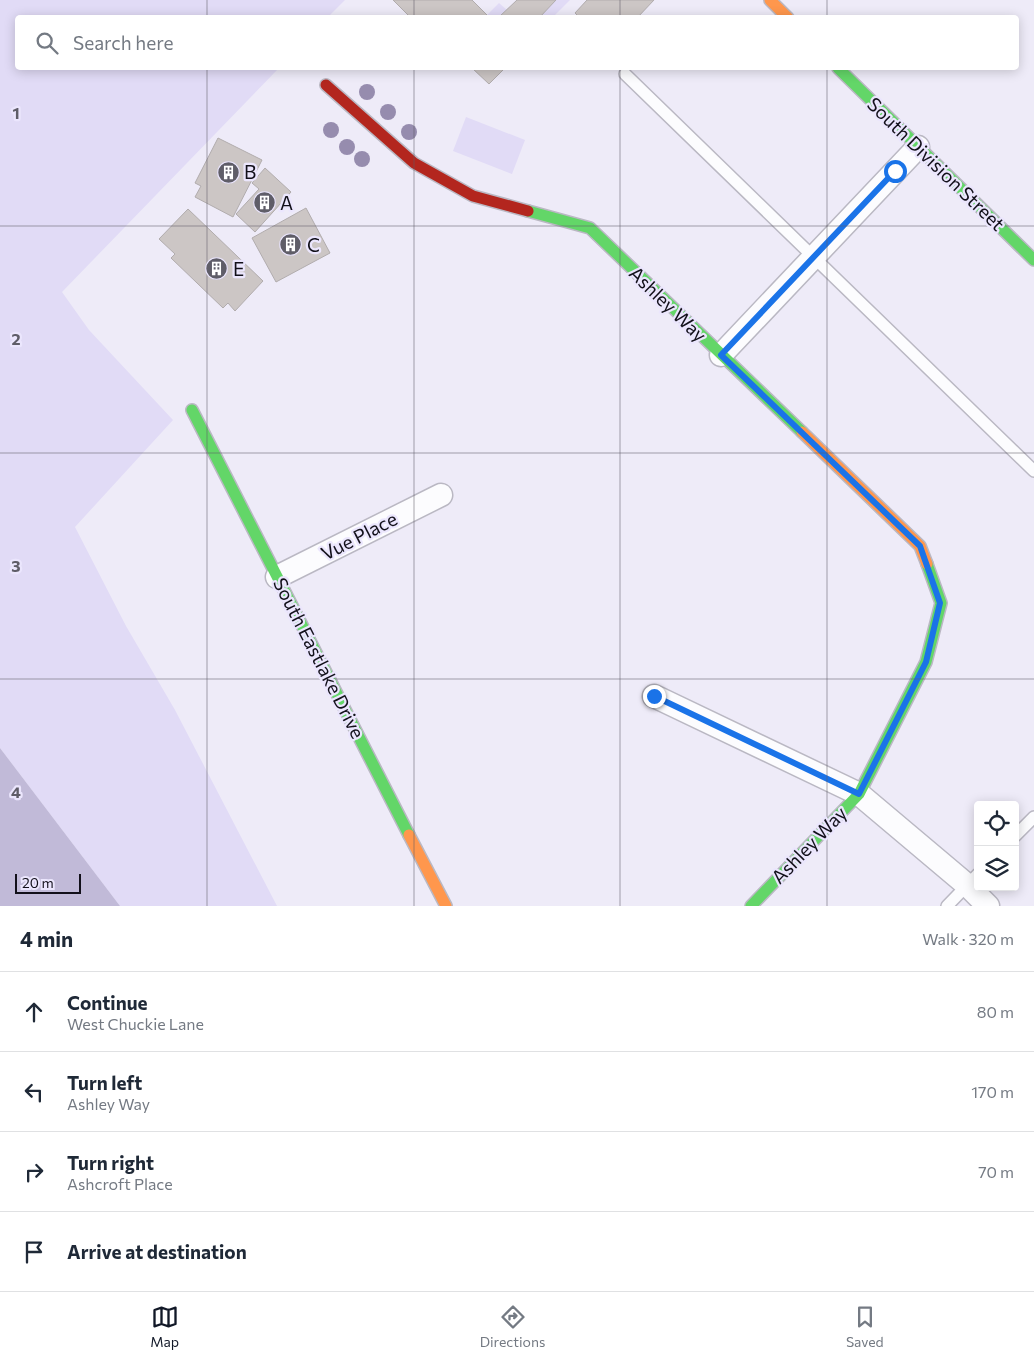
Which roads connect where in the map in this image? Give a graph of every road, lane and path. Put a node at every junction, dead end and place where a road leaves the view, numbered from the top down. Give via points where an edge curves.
1 (770, 0) edge
2 (785, 15) edge
3 (840, 70) edge
4 (625, 74) dead end
5 (326, 85) dead end
6 (918, 147) junction
7 (813, 257) junction
8 (1034, 260) edge
9 (721, 355) junction
10 (192, 410) dead end
11 (1034, 471) edge
12 (441, 494) dead end
13 (278, 577) junction
14 (654, 696) dead end
15 (859, 794) junction
16 (1034, 817) edge
17 (1019, 832) edge
18 (972, 879) edge
19 (446, 906) edge
20 (750, 906) edge
21 (947, 906) edge
22 (988, 906) edge

1 - 2 street
3 - 6 street, South Division Street
4 - 7 lane
5 - 9 street, Ashley Way via 414,163 473,196 590,228
6 - 7 street
6 - 8 street, South Division Street
7 - 9 street
7 - 11 lane
9 - 15 street, Ashley Way via 920,546 940,603 926,662
10 - 13 street, South Eastlake Drive
12 - 13 street, Vue Place
13 - 19 street, South Eastlake Drive
14 - 15 street
15 - 18 street
15 - 20 street, Ashley Way
16 - 17 lane
18 - 21 lane
18 - 22 street

